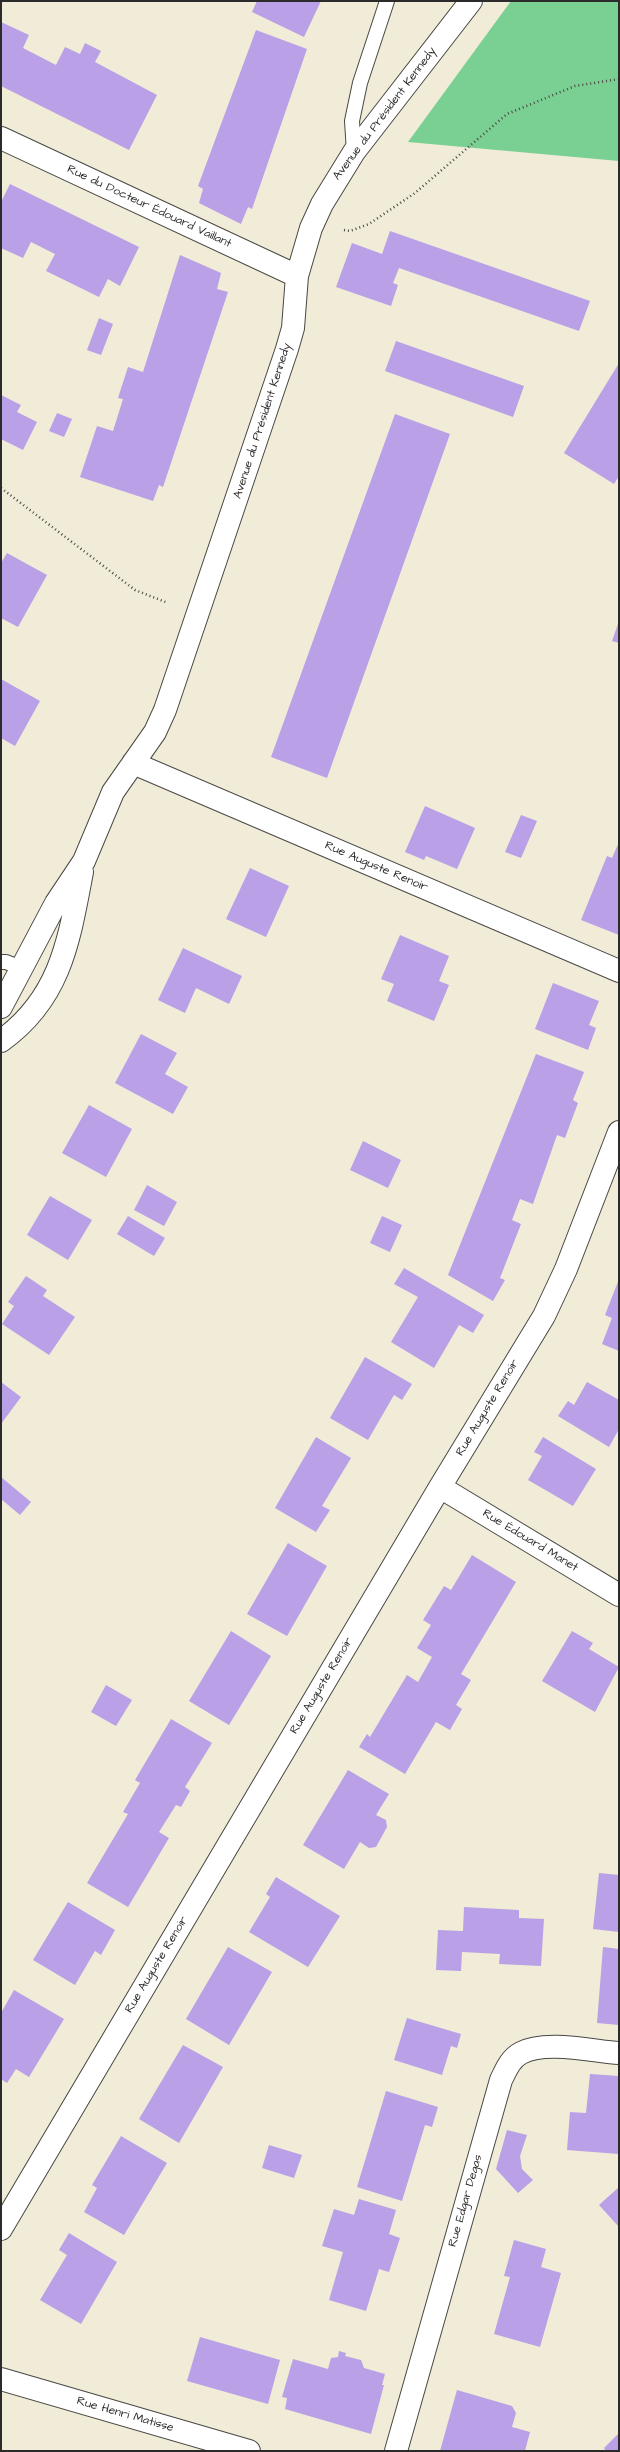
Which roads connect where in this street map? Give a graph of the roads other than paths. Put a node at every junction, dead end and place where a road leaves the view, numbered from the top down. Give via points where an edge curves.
1 (387, 1) edge
2 (471, 1) edge
3 (1, 138) edge
4 (354, 152) junction
5 (297, 276) junction
6 (133, 764) junction
7 (84, 861) junction
8 (11, 965) edge
9 (619, 971) edge
10 (1, 1007) edge
11 (1, 1041) edge
12 (619, 1132) edge
13 (440, 1487) junction
14 (619, 1595) edge
15 (619, 2053) edge
16 (1, 2229) edge
17 (1, 2379) edge
18 (249, 2451) edge
19 (396, 2451) edge

1 - 4 lane via 360,84 352,121
2 - 4 street, Avenue du Président Kennedy
3 - 5 street, Rue du Docteur Édouard Vaillant
4 - 5 street, Avenue du Président Kennedy via 336,178 311,228
5 - 6 street, Avenue du Président Kennedy via 293,328 198,616 165,710 155,732
6 - 7 street, Avenue du Président Kennedy via 113,792
6 - 9 street, Rue Auguste Renoir
7 - 8 street, Avenue du Président Kennedy
7 - 11 street, Avenue du Président Kennedy via 66,943 49,990 37,1009
8 - 10 street, Avenue du Président Kennedy
12 - 13 street, Rue Auguste Renoir via 555,1295
13 - 14 street, Rue Édouard Manet
13 - 16 street, Rue Auguste Renoir
15 - 19 street, Rue Edgar Degas via 535,2048 519,2054 508,2064 501,2080
17 - 18 street, Rue Henri Matisse

